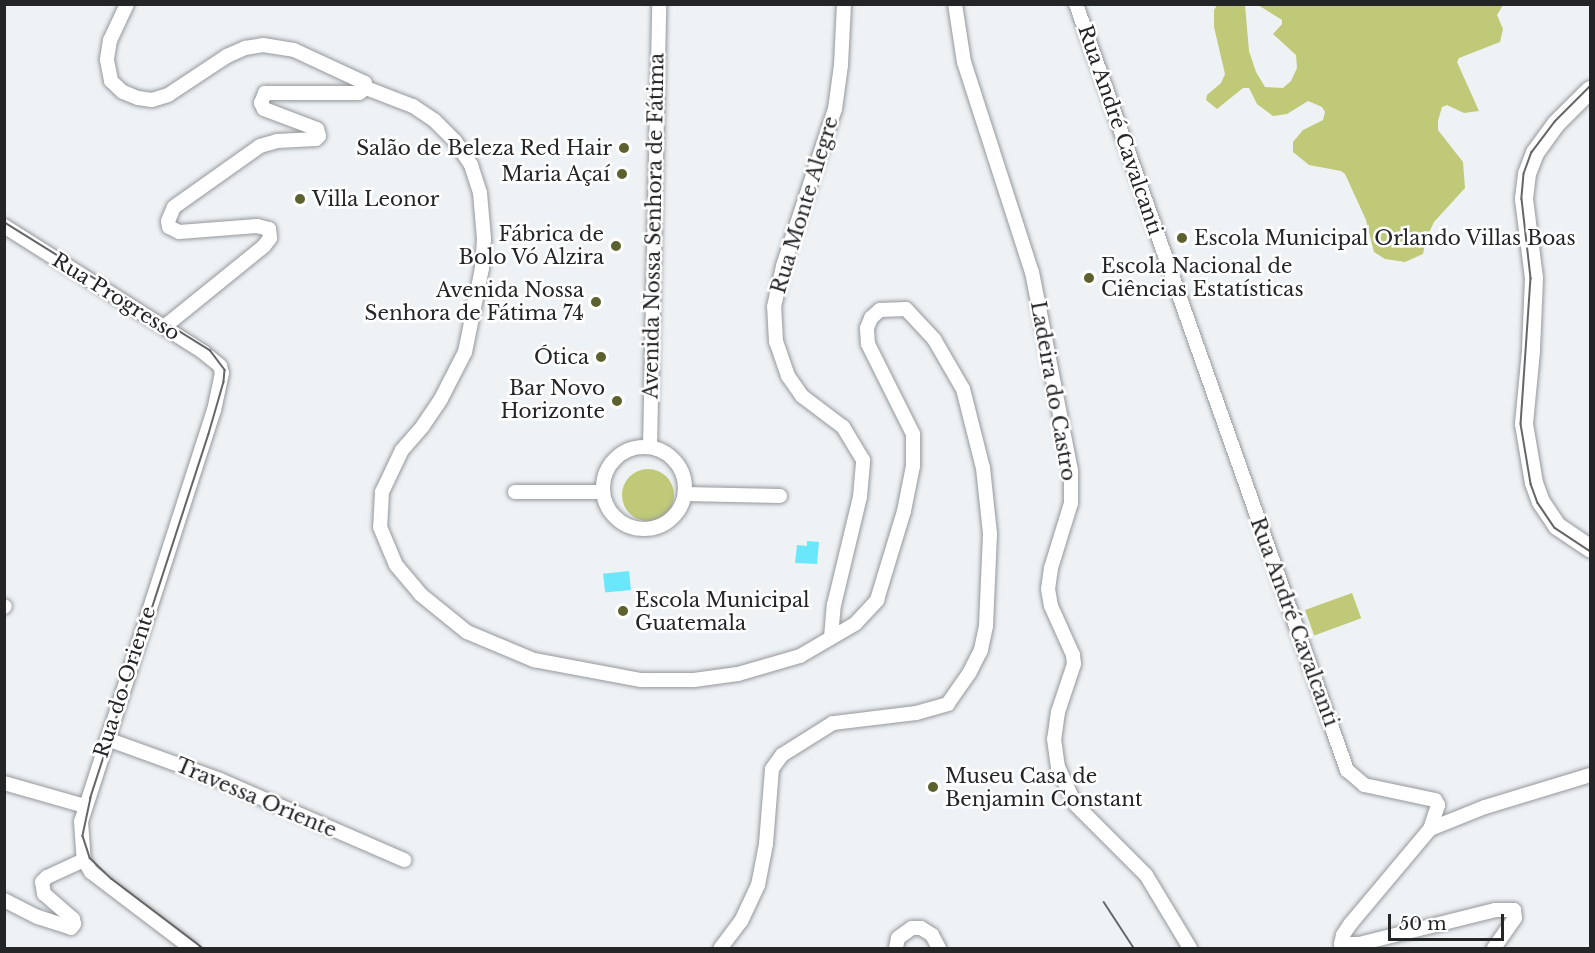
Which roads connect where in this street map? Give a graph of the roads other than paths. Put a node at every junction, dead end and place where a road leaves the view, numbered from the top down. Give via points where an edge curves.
1 (127, 4) edge
2 (659, 4) edge
3 (844, 4) edge
4 (955, 4) edge
5 (1076, 4) edge
6 (366, 88) junction
7 (1590, 90) edge
8 (4, 226) edge
9 (164, 327) junction
10 (222, 373) joint
11 (650, 447) junction
12 (515, 492) dead end
13 (603, 492) junction
14 (685, 494) junction
15 (780, 496) dead end
16 (1590, 548) edge
17 (831, 637) junction
18 (107, 739) junction
19 (1590, 775) edge
20 (4, 783) edge
21 (85, 806) junction
22 (1430, 828) junction
23 (84, 860) junction
24 (404, 860) dead end
25 (4, 900) edge
26 (191, 948) edge
27 (721, 948) edge
28 (896, 948) edge
29 (939, 948) edge
30 (1190, 948) edge
31 (1494, 948) edge

1 - 6 street via 110,39 107,60 111,81 138,98 168,95 227,56 263,45 294,50 364,83
2 - 11 street, Avenida Nossa Senhora de Fátima
3 - 17 street, Rua Monte Alegre via 834,109 783,266 774,307 776,342 788,376 802,396 843,427 862,460 860,496 834,605
4 - 30 street, Ladeira do Castro via 964,62 1032,272 1071,471 1071,503 1048,589 1074,664 1058,712 1054,752 1075,804 1146,875
5 - 22 street, Rua André Cavalcanti via 1347,770 1364,785 1435,800 1438,809
6 - 9 street via 359,93 265,93 261,103 264,109 317,129 319,136 260,146 174,207 169,227 179,232 257,226 269,229 270,238
6 - 17 street via 412,106 434,120 455,141 471,165 483,218 482,267 465,352 435,408 402,450 382,492 380,527 396,565 420,594 467,632 534,660 641,680 694,680 738,674 800,656
7 - 16 street via 1556,124 1535,153 1527,174 1525,209 1534,278 1524,424 1541,502 1557,525
8 - 9 street, Rua Progresso
9 - 10 street, Rua Progresso via 203,352 220,366
10 - 18 street, Rua do Oriente via 214,410
11 - 13 street via 636,447 612,462 605,474
11 - 14 street via 662,451 679,466
12 - 13 street
13 - 14 street via 610,512 619,521 644,529 668,522 677,513
14 - 15 street
17 - 27 street via 855,624 877,600 904,510 913,466 913,434 871,352 867,327 880,310 906,309 934,339 963,389 983,468 990,534 986,626 981,650 948,704 916,713 833,723 782,754 772,768 758,885 741,921
18 - 21 street, Rua do Oriente
18 - 24 street, Travessa Oriente via 220,780
19 - 22 street
20 - 21 street
21 - 23 street, Rua do Oriente via 81,821
22 - 31 street, Rua André Cavalcanti via 1351,923 1341,944 1359,944 1495,910 1514,910 1515,918
23 - 25 street via 42,882 44,894 73,919 71,928
23 - 26 street via 91,872
28 - 29 street via 898,938 912,928 932,935

